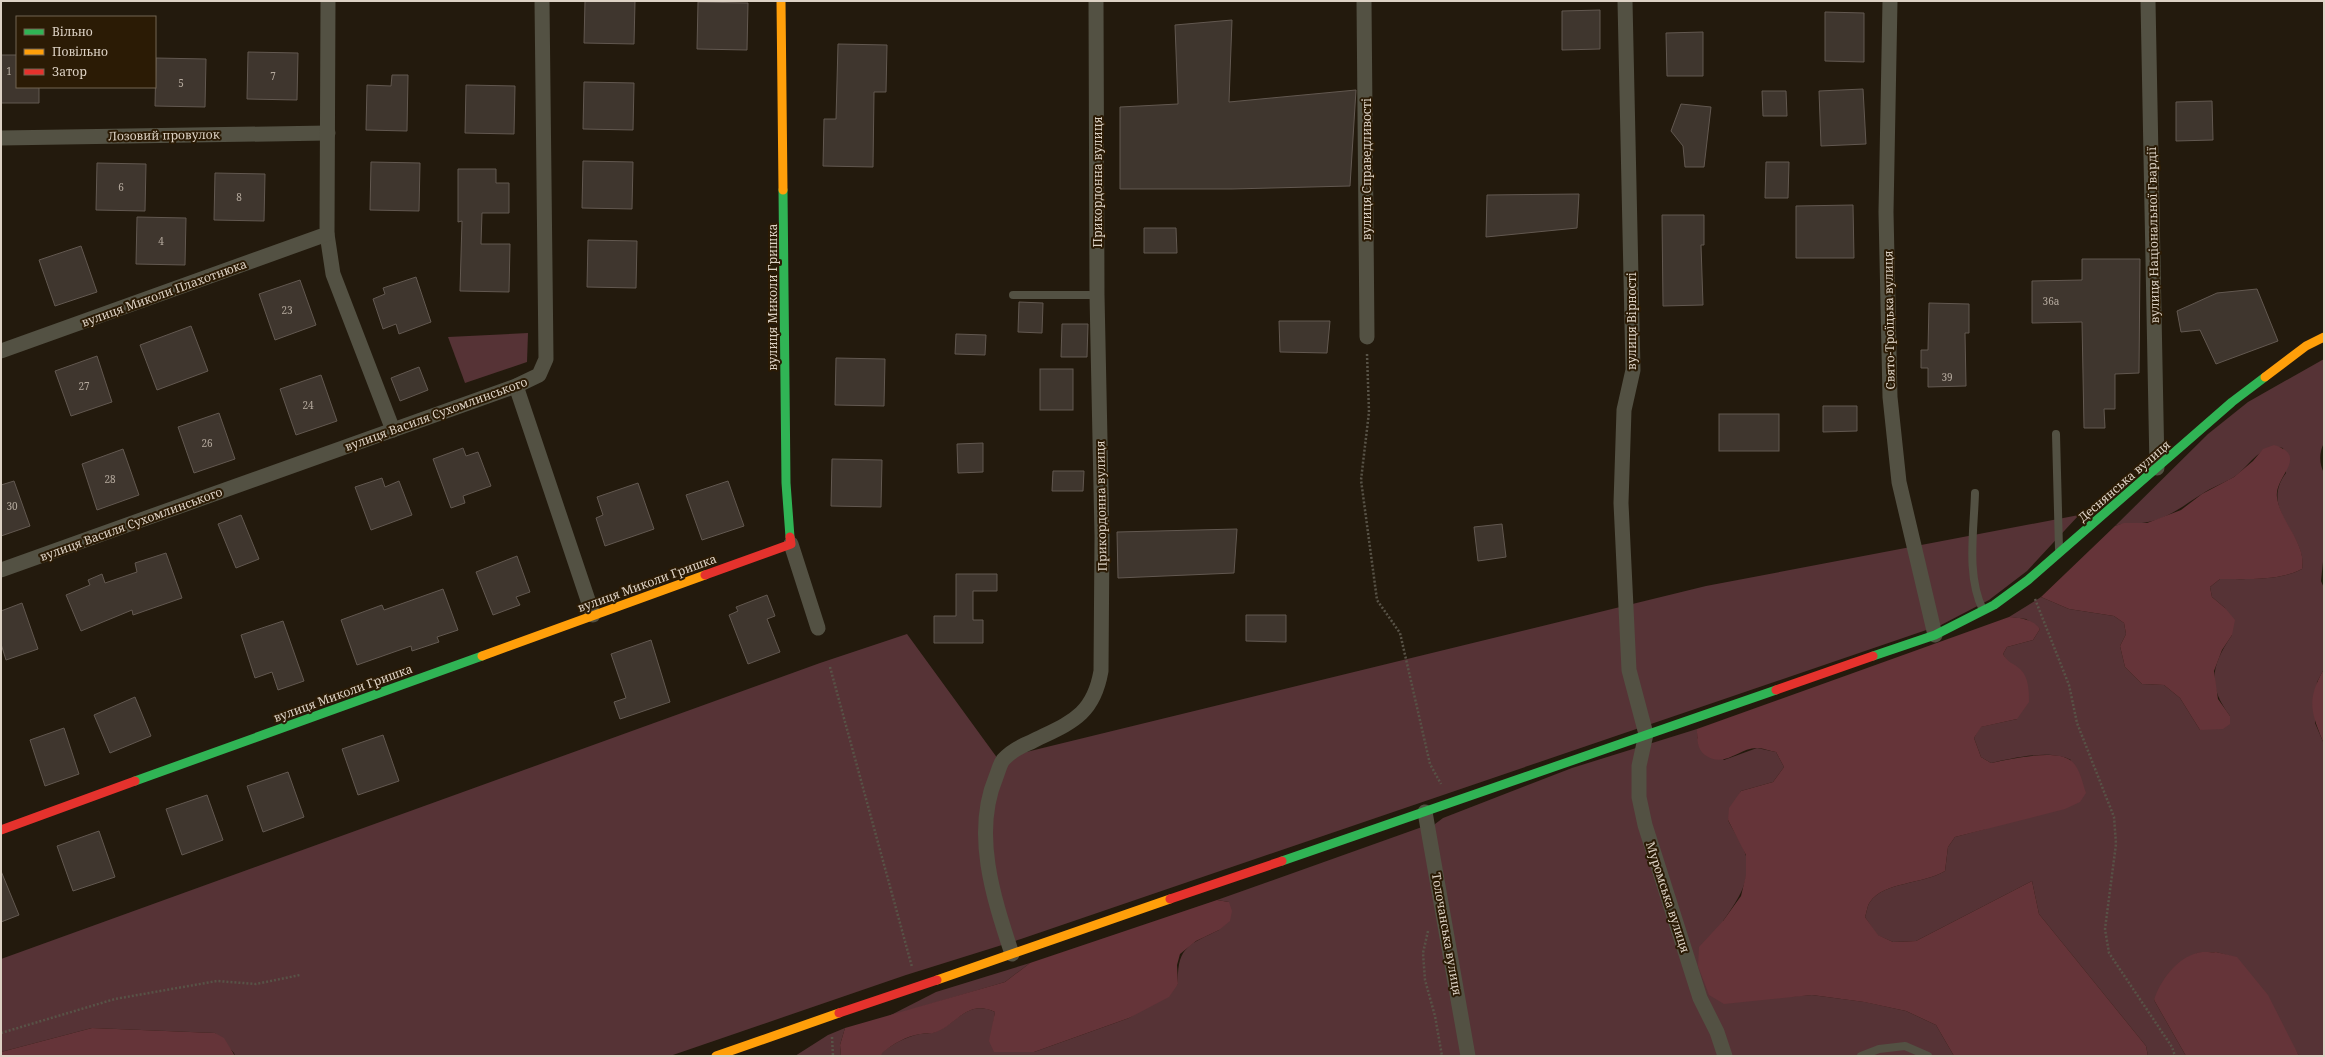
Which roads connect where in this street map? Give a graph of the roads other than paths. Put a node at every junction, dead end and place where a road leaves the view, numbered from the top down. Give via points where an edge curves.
1 (328, 1) edge
2 (542, 1) edge
3 (781, 1) edge
4 (1096, 1) edge
5 (1364, 1) edge
6 (1625, 1) edge
7 (1890, 1) edge
8 (2148, 1) edge
9 (328, 133) junction
10 (1, 138) edge
11 (328, 234) junction
12 (1013, 295) dead end
13 (1097, 295) junction
14 (1367, 337) road end
15 (2324, 337) edge
16 (1, 351) edge
17 (516, 386) junction
18 (393, 430) junction
19 (2056, 434) dead end
20 (2157, 468) junction
21 (1975, 493) dead end
22 (792, 544) junction
23 (2060, 553) junction
24 (1, 570) edge
25 (1983, 611) junction
26 (593, 615) junction
27 (818, 628) dead end
28 (1935, 635) junction
29 (1646, 734) junction
30 (1425, 812) junction
31 (1, 830) edge
32 (1012, 954) junction
33 (716, 1056) edge
34 (1468, 1056) edge
35 (1725, 1056) edge
36 (1861, 1056) edge
37 (1928, 1056) edge

1 - 9 street
2 - 17 street, вулиця Василя Сухомлинського via 546,359 539,375
3 - 22 street, вулиця Миколи Гришка via 786,483
4 - 13 street, Прикордонна вулиця
5 - 14 street, вулиця Справедливості
6 - 29 street, вулиця Вірності via 1633,370 1624,410 1621,503 1629,670
7 - 28 street, Свято-Троїцька вулиця via 1886,212 1890,396 1899,482
8 - 20 street, вулиця Національної Гвардії
9 - 10 street, Лозовий провулок
9 - 11 street
11 - 16 street, вулиця Миколи Плахотнюка
11 - 18 street via 333,274
12 - 13 lane
13 - 32 street, Прикордонна вулиця via 1102,536 1101,671 1097,691 1085,709 1072,722 1019,748 1002,761 988,795 986,846 993,895
15 - 20 street, Деснянська вулиця via 2306,346 2232,402
17 - 18 street, вулиця Василя Сухомлинського
17 - 26 street
18 - 24 street, вулиця Василя Сухомлинського
19 - 23 lane
20 - 23 street, Деснянська вулиця
21 - 25 lane via 1972,569 1975,595
22 - 26 street, вулиця Миколи Гришка
22 - 27 street
23 - 25 street, Деснянська вулиця via 2028,580
25 - 28 street, Деснянська вулиця
26 - 31 street, вулиця Миколи Гришка
28 - 29 street, Деснянська вулиця
29 - 30 street, Деснянська вулиця
29 - 35 street, Муромська вулиця via 1639,766 1639,797 1646,826 1700,998 1717,1032
30 - 32 street, Деснянська вулиця
30 - 34 street, Толочанська вулиця
32 - 33 street, Деснянська вулиця
36 - 37 lane via 1880,1049 1905,1046

